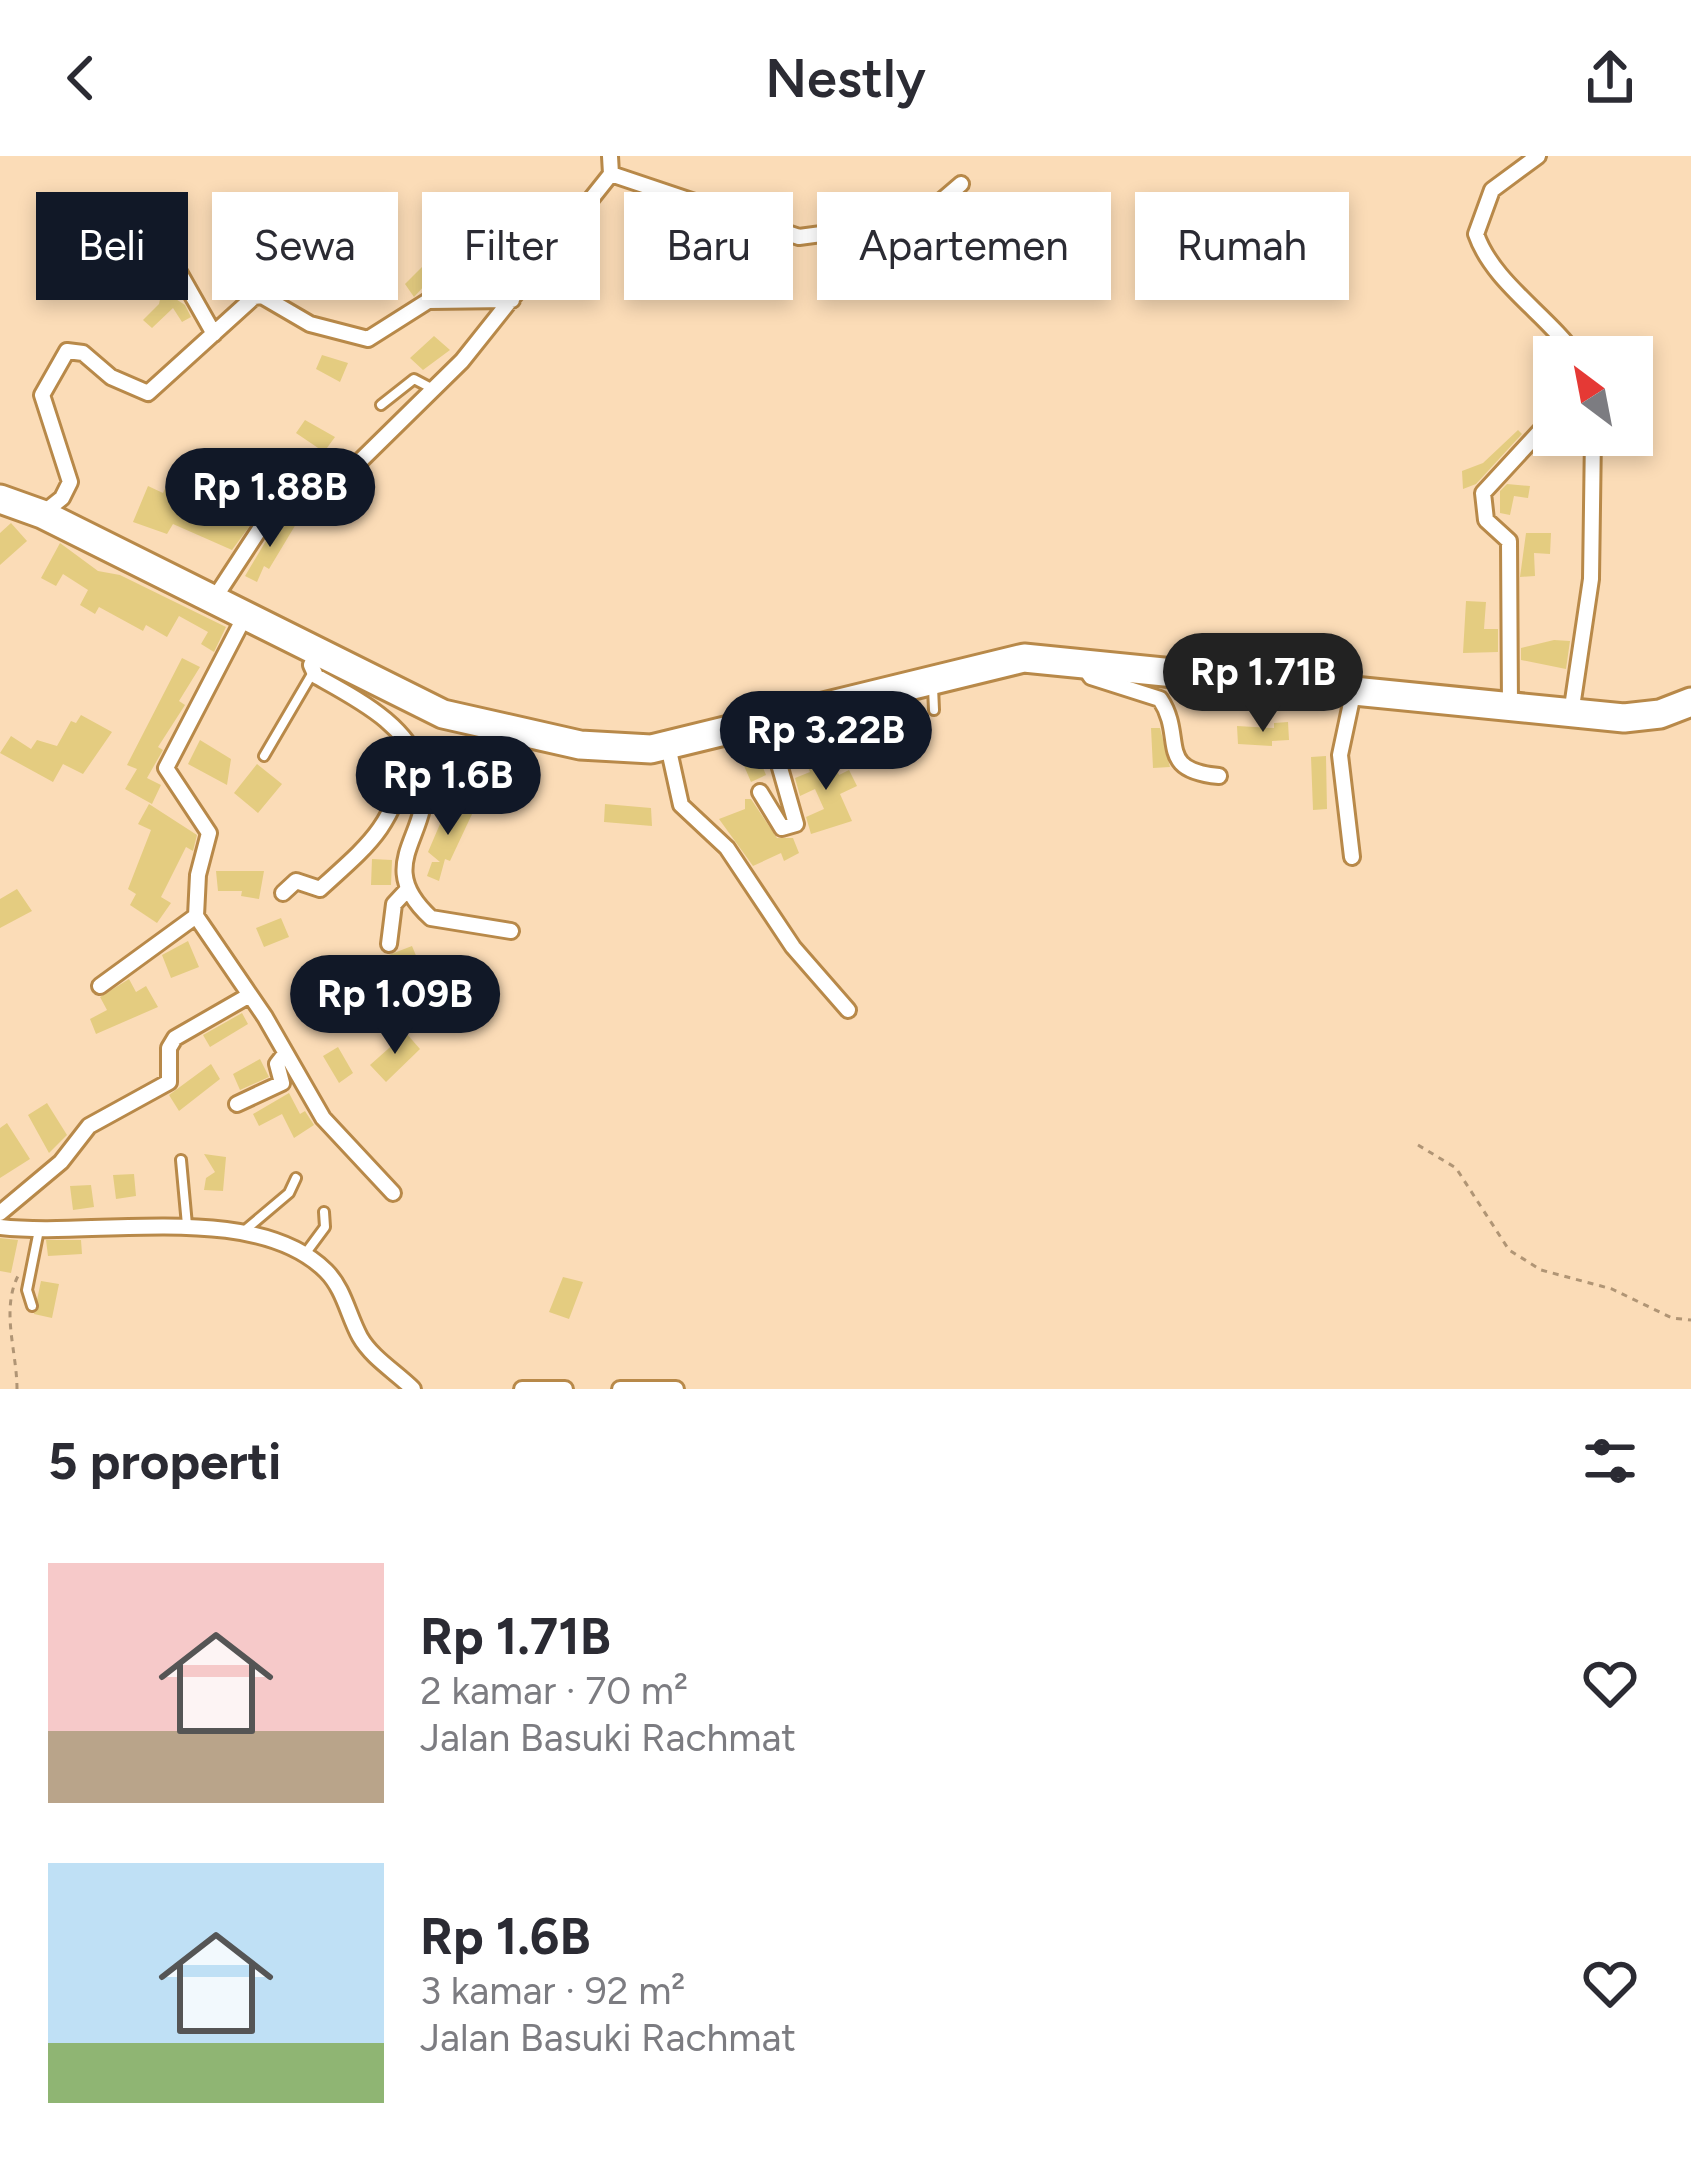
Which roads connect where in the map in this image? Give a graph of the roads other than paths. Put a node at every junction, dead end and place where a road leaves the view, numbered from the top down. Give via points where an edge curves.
1 (610, 156) edge
2 (1538, 156) edge
3 (611, 174) junction
4 (961, 184) dead end
5 (597, 192) edge
6 (188, 288) edge
7 (512, 300) joint
8 (214, 334) junction
9 (1562, 336) edge
10 (435, 390) junction
11 (381, 405) dead end
12 (1533, 439) edge
13 (1593, 456) edge
14 (258, 478) dead end
15 (0, 500) edge
16 (290, 503) junction
17 (42, 514) junction
18 (214, 600) junction
19 (245, 616) junction
20 (315, 662) junction
21 (1083, 664) junction
22 (928, 681) junction
23 (1354, 689) junction
24 (1691, 702) edge
25 (1510, 707) junction
26 (934, 710) dead end
27 (1570, 714) junction
28 (767, 722) junction
29 (668, 746) junction
30 (413, 752) junction
31 (264, 756) dead end
32 (1219, 776) dead end
33 (760, 792) dead end
34 (1352, 856) dead end
35 (407, 890) junction
36 (283, 892) dead end
37 (196, 916) junction
38 (511, 932) dead end
39 (389, 944) dead end
40 (100, 986) dead end
41 (248, 996) junction
42 (848, 1010) dead end
43 (284, 1054) junction
44 (237, 1104) dead end
45 (181, 1160) dead end
46 (296, 1178) dead end
47 (393, 1192) dead end
48 (324, 1212) dead end
49 (0, 1214) edge
50 (0, 1227) edge
51 (187, 1227) junction
52 (39, 1230) junction
53 (244, 1231) junction
54 (304, 1255) junction
55 (32, 1306) dead end
56 (413, 1389) edge
57 (522, 1389) edge
58 (565, 1389) edge
59 (620, 1389) edge
60 (676, 1389) edge

1 - 3 street
2 - 9 street via 1492,190 1476,234 1504,278
3 - 4 street via 799,237 859,229 889,236
3 - 5 street
6 - 8 street
7 - 8 street via 428,301 368,339 310,324 258,296
7 - 10 street
8 - 17 street via 148,393 78,350 64,353 42,395 70,482
10 - 11 lane via 414,379
10 - 16 street via 352,468
12 - 25 street via 1484,493 1484,517 1510,541
13 - 27 street via 1591,579
14 - 16 lane
15 - 17 highway
16 - 18 street via 260,527
17 - 18 highway
18 - 19 highway
19 - 20 highway
19 - 37 street via 166,766 209,833
20 - 29 highway via 481,726 594,747
20 - 30 street
20 - 31 lane
21 - 22 highway via 1024,658
21 - 23 highway
21 - 32 street via 1091,677 1160,699 1180,765
22 - 26 lane
22 - 28 highway
23 - 25 highway
23 - 34 street via 1340,755
24 - 27 highway via 1645,717
25 - 27 highway
28 - 29 highway
28 - 33 street via 796,824 780,826
29 - 42 street via 681,805 727,848 793,947
30 - 35 street via 424,794 404,860
30 - 36 street via 378,839 320,889 296,880
35 - 38 street via 430,918
35 - 39 street via 394,904
37 - 40 street
37 - 41 street
41 - 43 street
41 - 49 street via 175,1038 169,1082 89,1126
43 - 44 street via 277,1064 282,1083
43 - 47 street via 323,1118
45 - 51 lane
46 - 53 lane
48 - 54 lane via 327,1222
50 - 52 street
51 - 52 street
51 - 53 street
52 - 55 lane via 27,1290
53 - 54 street
54 - 56 street via 331,1276 369,1350
57 - 58 street
59 - 60 street

